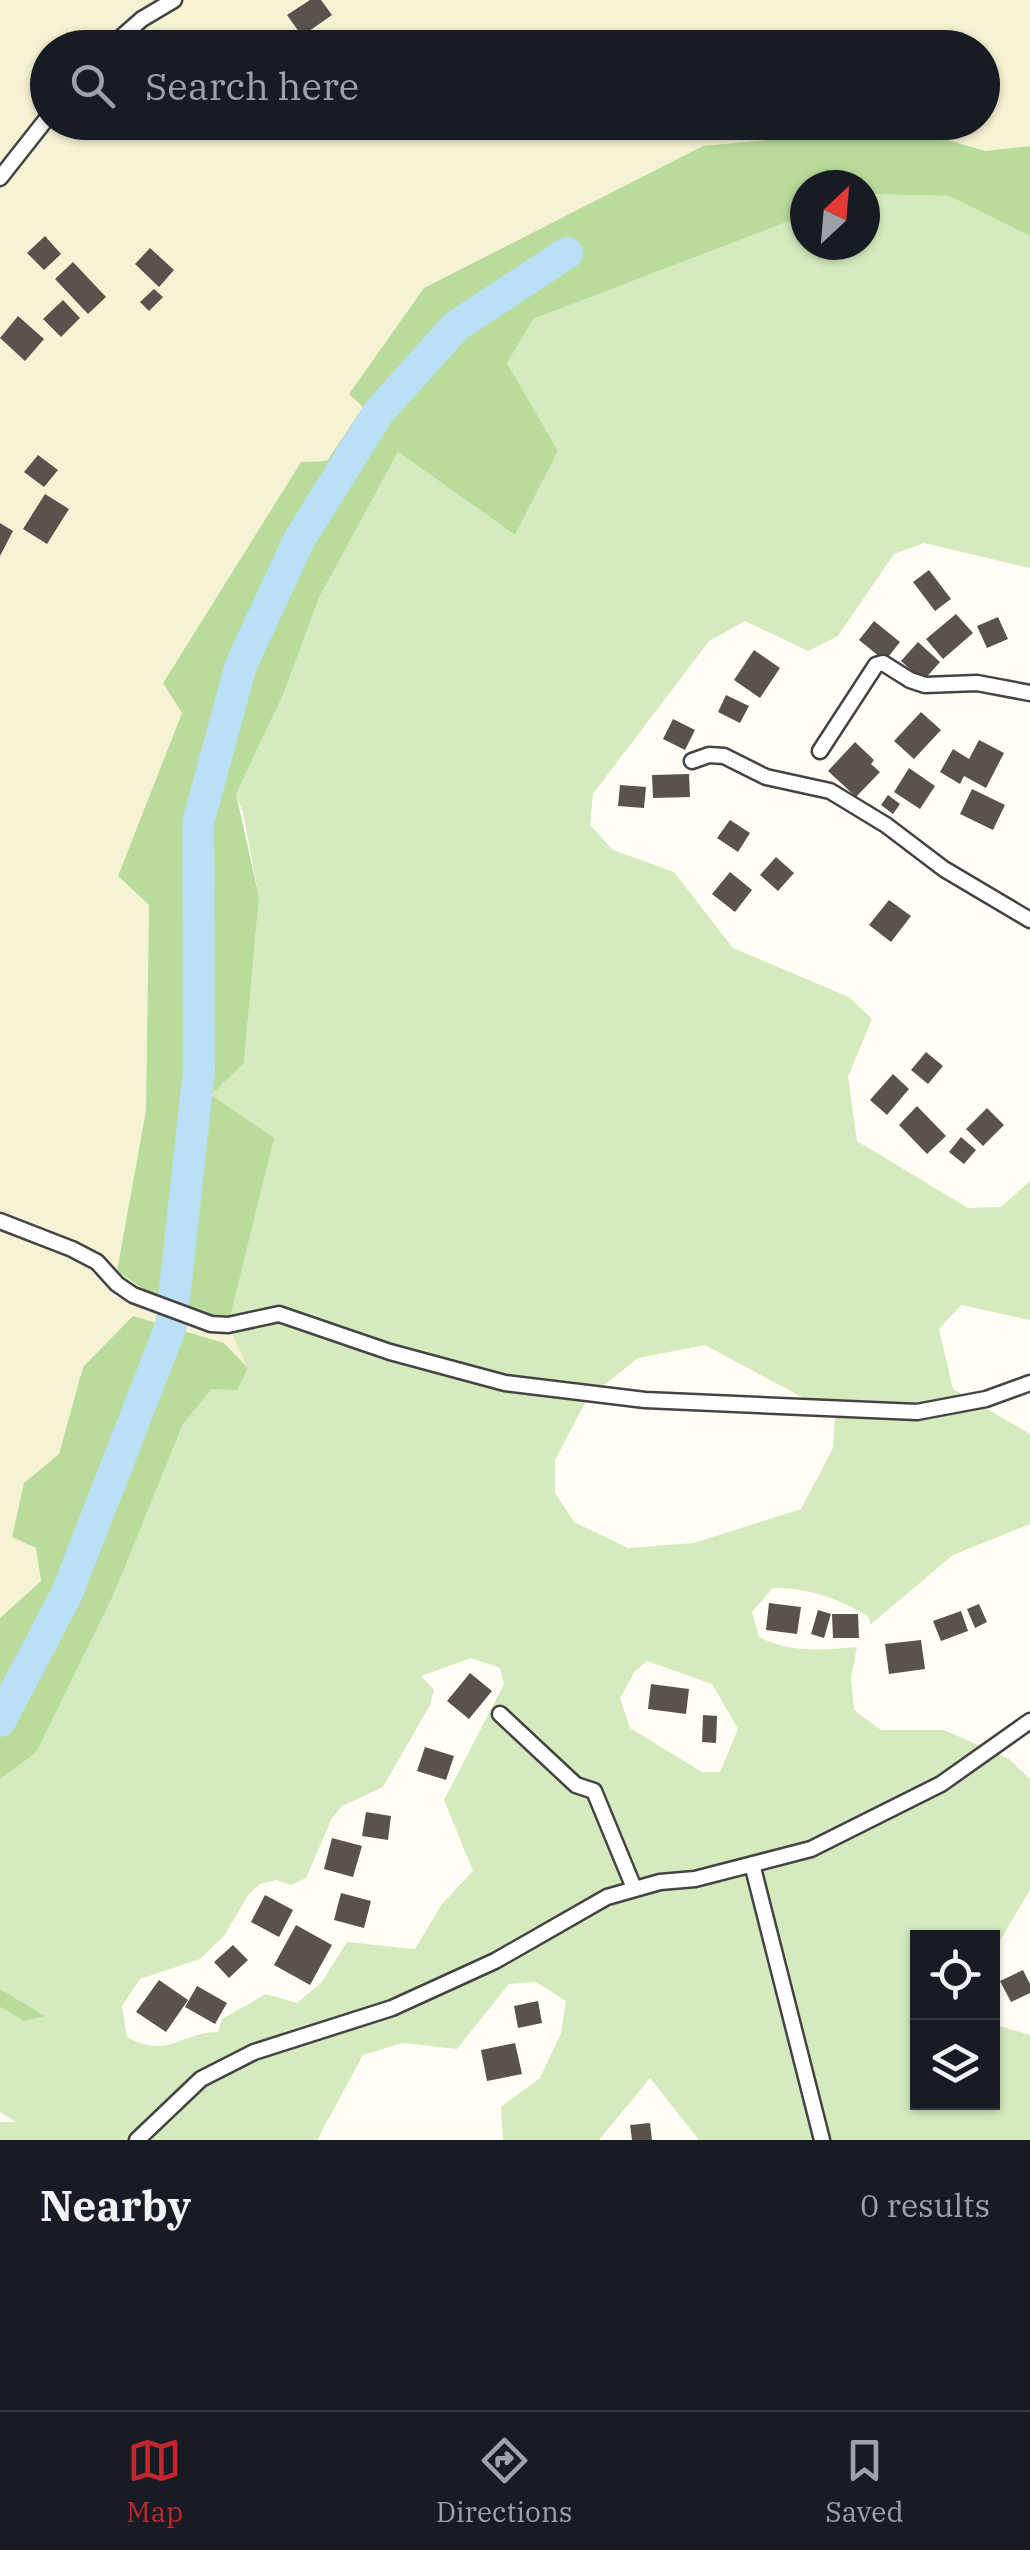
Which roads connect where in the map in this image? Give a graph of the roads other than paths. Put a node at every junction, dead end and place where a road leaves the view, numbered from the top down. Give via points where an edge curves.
1 (174, 0) edge
2 (129, 30) edge
3 (30, 140) edge
4 (0, 178) edge
5 (1030, 692) edge
6 (820, 751) dead end
7 (692, 761) dead end
8 (1030, 920) edge
9 (0, 1220) edge
10 (1030, 1383) edge
11 (500, 1714) dead end
12 (1030, 1721) edge
13 (752, 1864) junction
14 (634, 1888) junction
15 (137, 2140) edge
16 (822, 2140) edge

1 - 2 street
3 - 4 street
5 - 6 street via 978,683 925,684 883,663
7 - 8 street via 724,756 766,776 830,791
9 - 10 street via 98,1262 133,1295 211,1324 279,1314 390,1352 536,1388 645,1400 917,1412
11 - 14 street via 576,1785 594,1791
12 - 13 street via 941,1784 811,1849
13 - 14 street
13 - 16 street
14 - 15 street via 392,2008 254,2052 201,2079

